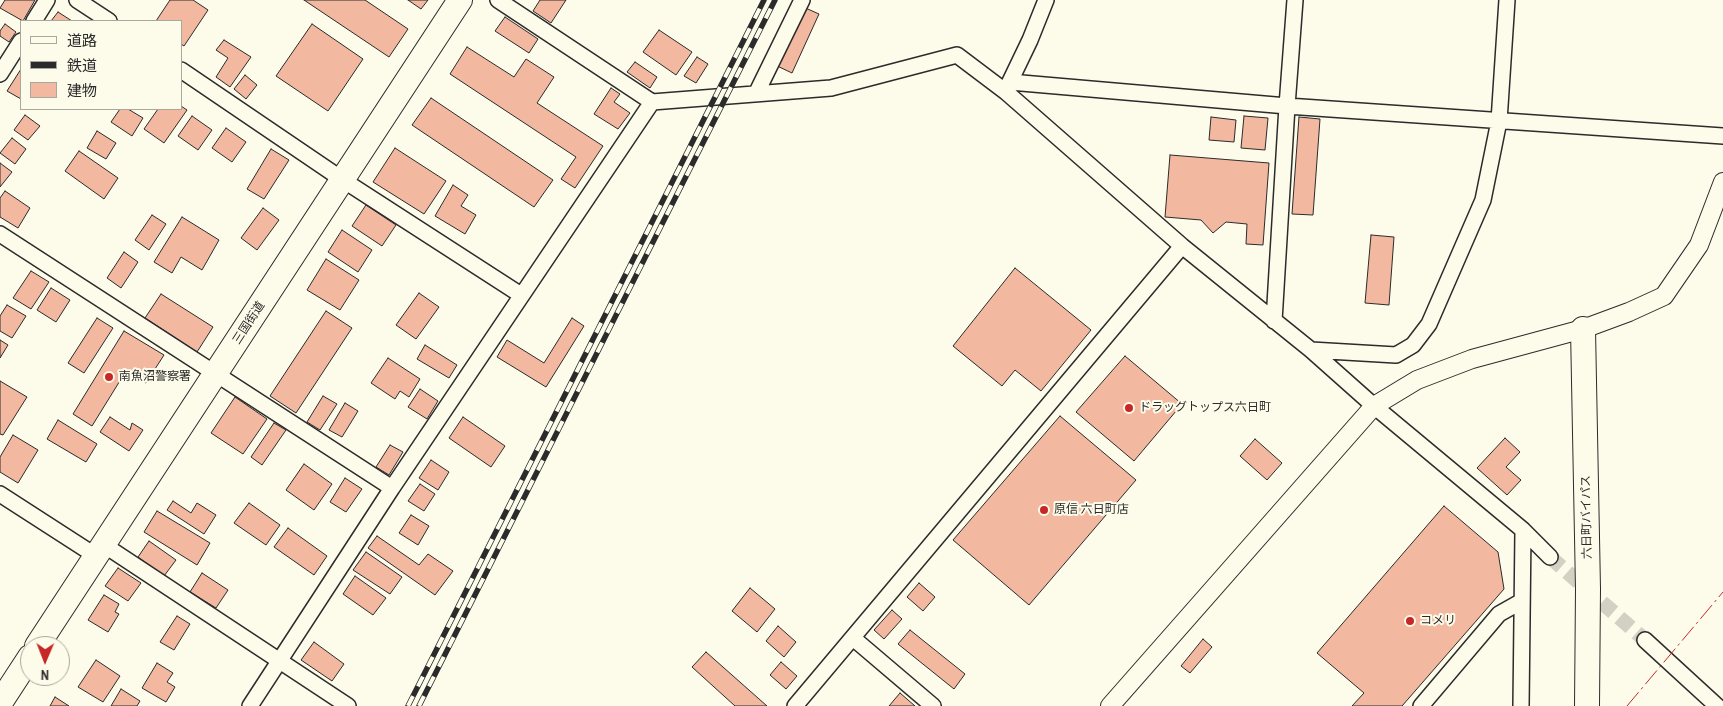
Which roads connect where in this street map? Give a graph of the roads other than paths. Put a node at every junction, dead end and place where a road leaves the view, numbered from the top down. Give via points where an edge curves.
1 (47, 0) edge
2 (77, 0) edge
3 (460, 0) edge
4 (498, 0) edge
5 (802, 0) edge
6 (1046, 0) edge
7 (1295, 0) edge
8 (1507, 0) edge
9 (35, 20) edge
10 (107, 20) edge
11 (20, 42) edge
12 (1, 71) edge
13 (182, 71) edge
14 (1008, 87) junction
15 (756, 94) junction
16 (652, 102) junction
17 (1287, 106) junction
18 (1499, 121) junction
19 (1723, 136) edge
20 (343, 180) junction
21 (1723, 182) edge
22 (0, 234) edge
23 (1182, 246) junction
24 (521, 295) junction
25 (1274, 320) junction
26 (1583, 329) junction
27 (1311, 350) junction
28 (216, 374) junction
29 (1374, 406) junction
30 (392, 488) junction
31 (0, 494) edge
32 (1522, 530) junction
33 (100, 551) junction
34 (1550, 557) tunnel mouth
35 (1522, 601) junction
36 (44, 636) edge
37 (853, 638) junction
38 (1645, 640) tunnel mouth
39 (278, 661) junction
40 (20, 672) edge
41 (0, 702) edge
42 (250, 706) edge
43 (348, 706) edge
44 (795, 706) edge
45 (933, 706) edge
46 (1110, 706) edge
47 (1421, 706) edge
48 (1521, 706) edge
49 (1587, 706) edge
50 (1717, 706) edge

1 - 9 street
2 - 10 street
3 - 20 highway, 三国街道
4 - 16 street
5 - 15 street
6 - 14 street
7 - 17 street
8 - 18 street
11 - 12 street
13 - 20 street
14 - 15 street via 957,55 831,88
14 - 17 street
14 - 23 street
15 - 16 street
16 - 24 street
17 - 18 street
17 - 25 street
18 - 19 street
18 - 27 street via 1484,200 1429,324 1413,345 1396,355
20 - 24 street
20 - 28 highway, 三国街道
21 - 26 street via 1700,245 1664,296
22 - 28 street
23 - 25 street
23 - 37 street
24 - 30 street
25 - 27 street
26 - 29 street via 1472,359 1417,380
26 - 49 highway, 六日町バイパス
27 - 29 street
28 - 30 street
28 - 33 highway, 三国街道
29 - 32 street
29 - 46 street
30 - 39 street
31 - 33 street
32 - 34 street
32 - 35 street
33 - 36 highway, 三国街道
33 - 39 street
35 - 47 street via 1499,614
35 - 48 street
37 - 44 street
37 - 45 street
38 - 50 street
39 - 42 street
39 - 43 street
40 - 41 highway

